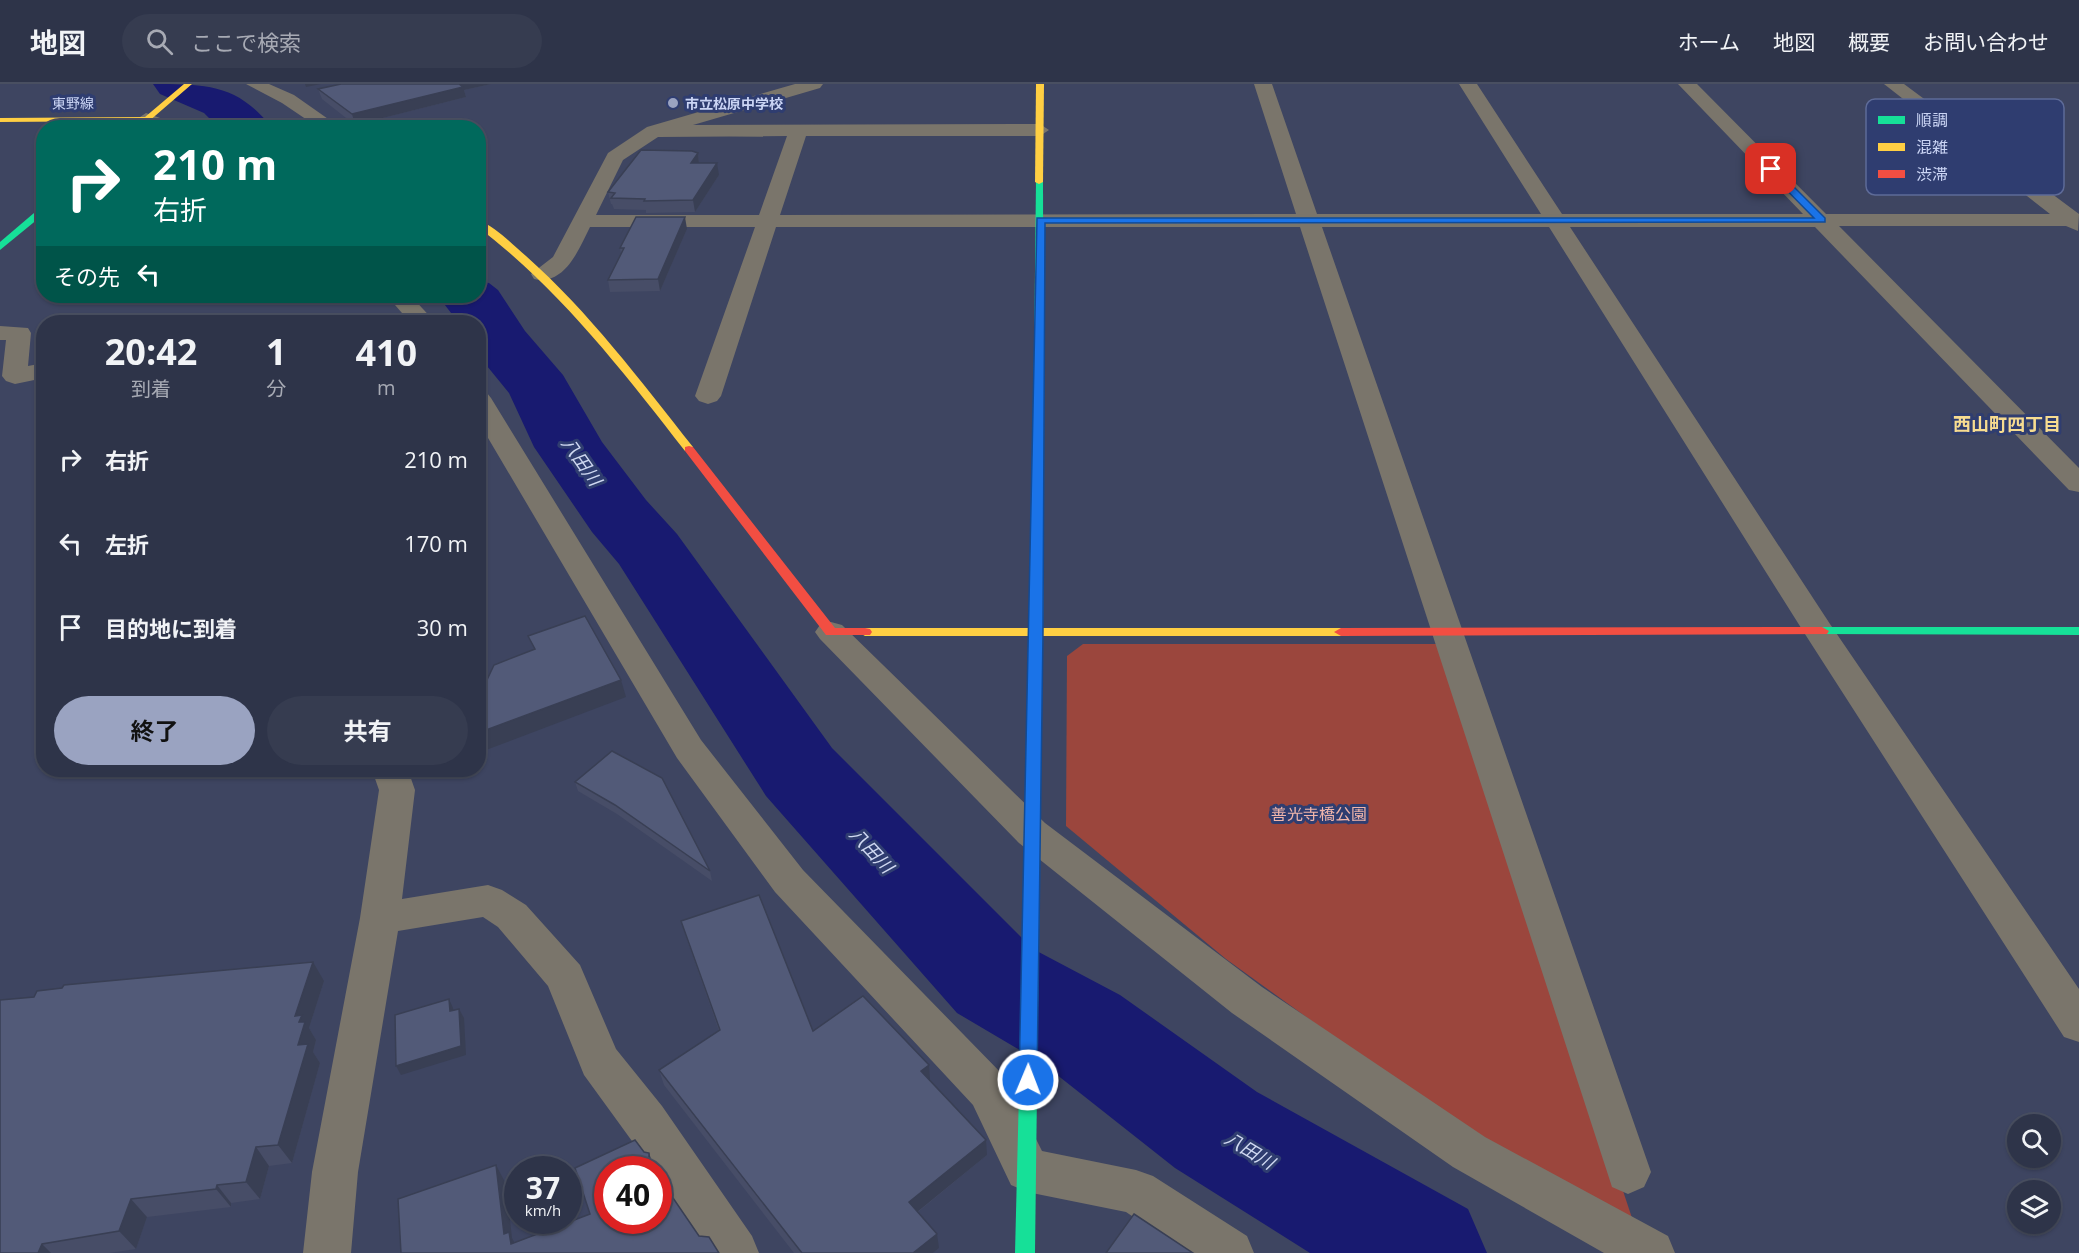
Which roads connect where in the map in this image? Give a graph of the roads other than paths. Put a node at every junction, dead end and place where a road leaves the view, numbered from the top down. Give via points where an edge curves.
1 (188, 84) edge
2 (255, 84) edge
3 (814, 84) edge
4 (1040, 84) edge
5 (1263, 84) edge
6 (1468, 84) edge
7 (1687, 84) edge
8 (1893, 84) edge
9 (311, 94) dead end
10 (288, 99) junction
11 (1913, 99) edge
12 (146, 118) edge
13 (0, 120) edge
14 (320, 120) edge
15 (1040, 130) junction
16 (654, 131) junction
17 (798, 131) junction
18 (2040, 195) edge
19 (36, 215) edge
20 (1040, 220) junction
21 (1310, 220) junction
22 (1557, 220) junction
23 (1822, 220) junction
24 (582, 221) junction
25 (767, 221) junction
26 (2076, 222) edge
27 (486, 227) edge
28 (0, 247) edge
29 (542, 274) junction
30 (405, 303) edge
31 (417, 315) edge
32 (0, 333) edge
33 (36, 372) edge
34 (708, 396) dead end
35 (486, 411) edge
36 (2079, 483) edge
37 (1037, 631) junction
38 (1819, 631) junction
39 (2079, 631) edge
40 (831, 632) junction
41 (1445, 632) junction
42 (393, 777) edge
43 (1032, 834) junction
44 (380, 918) junction
45 (2079, 1024) edge
46 (1027, 1170) junction
47 (1628, 1172) dead end
48 (327, 1253) edge
49 (735, 1253) edge
50 (1025, 1253) edge
51 (1230, 1253) edge
52 (1651, 1253) edge

1 - 12 street
2 - 10 street
3 - 16 street
4 - 15 street
5 - 21 street
6 - 22 street
7 - 23 street
8 - 11 street
9 - 10 street
10 - 14 street
12 - 13 street, 東野線
15 - 17 street
15 - 20 street
16 - 17 street
16 - 24 street via 615,157
17 - 25 street
18 - 26 street
19 - 28 street
20 - 21 street
20 - 25 street
20 - 37 street
21 - 22 street
21 - 41 street
22 - 23 street
22 - 38 street
23 - 26 street
23 - 36 street
24 - 25 street
24 - 29 street via 562,261
25 - 34 street
27 - 29 street
29 - 40 street via 599,335
30 - 31 street
32 - 33 street via 19,333 15,376
35 - 46 street via 689,749 789,881 989,1091
37 - 40 street
37 - 41 street
37 - 43 street
38 - 39 street
38 - 41 street
38 - 45 street
40 - 43 street
41 - 47 street
42 - 44 street via 398,790
43 - 46 street
43 - 52 street via 1247,1000 1469,1152
44 - 48 street via 335,1172
44 - 49 street via 488,901 512,916 565,977 599,1060 646,1121
46 - 50 street
46 - 51 street via 1136,1192

